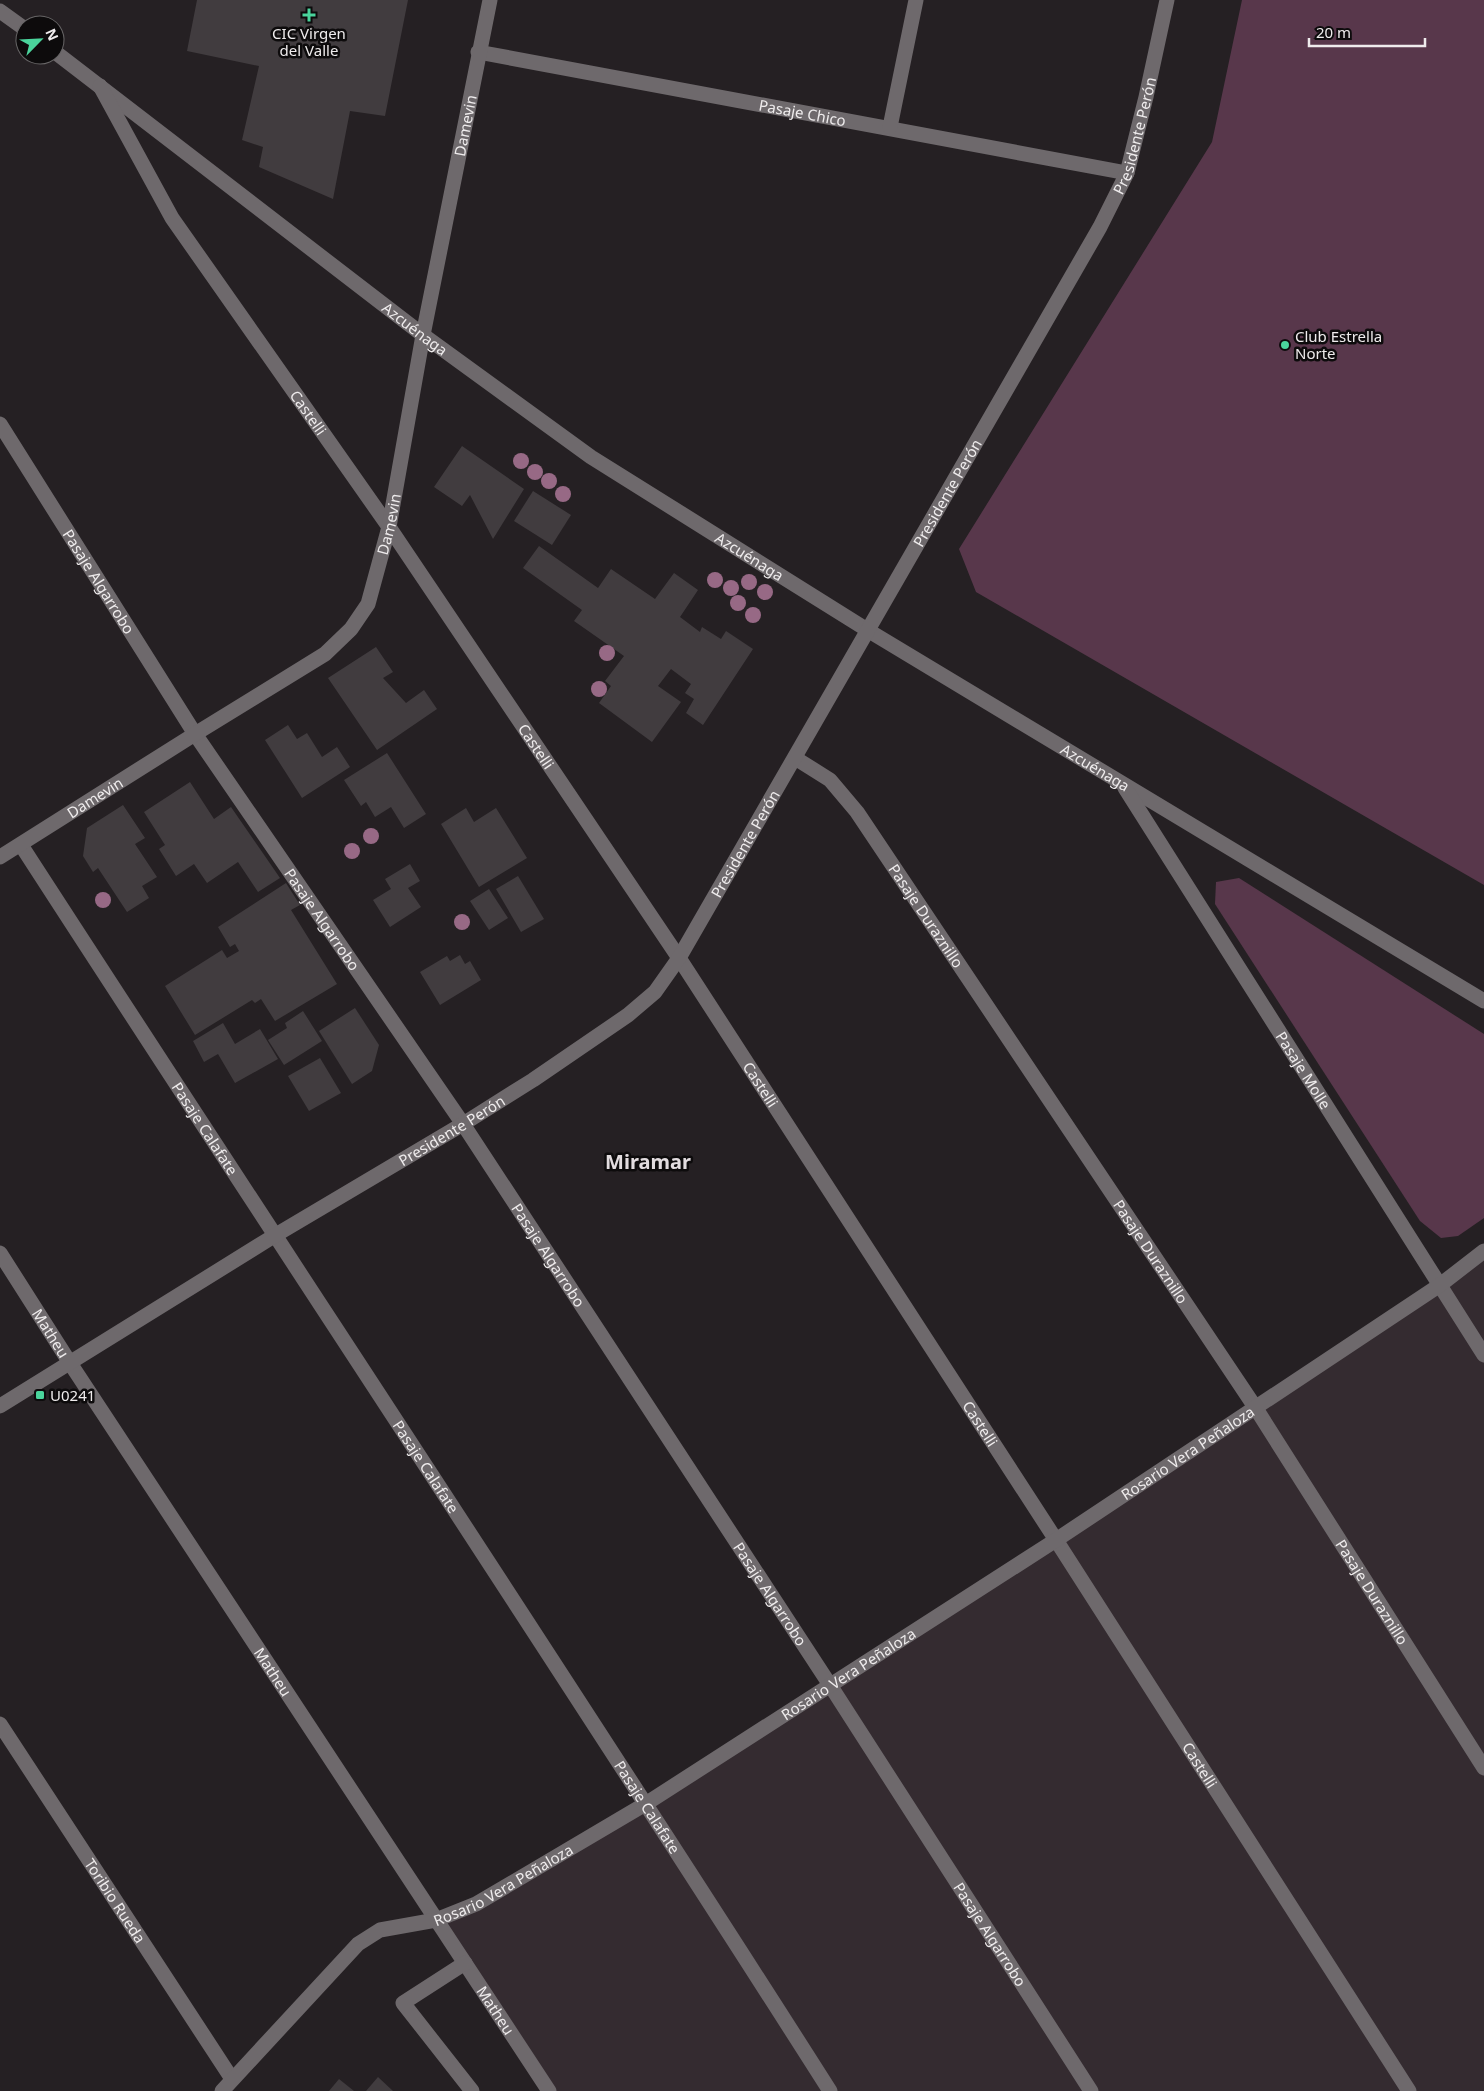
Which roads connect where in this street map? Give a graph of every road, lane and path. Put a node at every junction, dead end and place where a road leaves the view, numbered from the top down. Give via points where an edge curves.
1 (490, 0) edge
2 (916, 0) edge
3 (1167, 0) edge
4 (0, 11) edge
5 (15, 22) edge
6 (478, 52) junction
7 (65, 60) edge
8 (100, 86) junction
9 (890, 127) junction
10 (1127, 173) junction
11 (423, 335) junction
12 (0, 424) edge
13 (389, 528) junction
14 (869, 631) junction
15 (195, 734) junction
16 (795, 758) junction
17 (1122, 784) junction
18 (21, 844) junction
19 (0, 858) edge
20 (679, 958) junction
21 (1484, 1001) edge
22 (462, 1124) junction
23 (274, 1236) junction
24 (1484, 1251) edge
25 (0, 1252) edge
26 (1440, 1285) junction
27 (1484, 1355) edge
28 (70, 1363) junction
29 (0, 1406) edge
30 (1254, 1407) junction
31 (1056, 1540) junction
32 (830, 1685) junction
33 (0, 1724) edge
34 (1484, 1768) edge
35 (647, 1803) junction
36 (436, 1920) junction
37 (465, 1963) junction
38 (232, 2079) junction
39 (222, 2091) edge
40 (472, 2091) edge
41 (548, 2091) edge
42 (830, 2091) edge
43 (1090, 2091) edge
44 (1408, 2091) edge

1 - 6 street, Damevin
2 - 9 street
3 - 10 street, Presidente Perón
4 - 5 street
6 - 9 street, Pasaje Chico
6 - 11 street, Damevin
7 - 8 street, Azcuénaga
8 - 11 street, Azcuénaga
8 - 13 street, Castelli via 172,218
9 - 10 street, Pasaje Chico
10 - 14 street, Presidente Perón via 1100,227
11 - 13 street, Damevin
11 - 14 street, Azcuénaga via 591,457
12 - 15 street, Pasaje Algarrobo
13 - 15 street, Damevin via 368,604 351,629 325,654
13 - 20 street, Castelli
14 - 16 street, Presidente Perón
14 - 17 street, Azcuénaga
15 - 18 street, Damevin
15 - 22 street, Pasaje Algarrobo
16 - 20 street, Presidente Perón
16 - 30 street, Pasaje Duraznillo via 830,780 857,812
17 - 21 street, Azcuénaga
17 - 26 street, Pasaje Molle
18 - 19 street, Damevin
18 - 23 street, Pasaje Calafate
20 - 22 street, Presidente Perón via 655,992 628,1015
20 - 31 street, Castelli
22 - 23 street, Presidente Perón
22 - 32 street, Pasaje Algarrobo
23 - 28 street, Presidente Perón
23 - 35 street, Pasaje Calafate
24 - 26 street, Rosario Vera Peñaloza
25 - 28 street, Matheu
26 - 27 street, Pasaje Molle
26 - 30 street, Rosario Vera Peñaloza
28 - 29 street, Presidente Perón
28 - 36 street, Matheu
30 - 31 street, Rosario Vera Peñaloza
30 - 34 street, Pasaje Duraznillo
31 - 32 street, Rosario Vera Peñaloza
31 - 44 street, Castelli
32 - 35 street, Rosario Vera Peñaloza
32 - 43 street, Pasaje Algarrobo
33 - 38 street, Toribio Rueda
35 - 36 street, Rosario Vera Peñaloza via 476,1904
35 - 42 street, Pasaje Calafate
36 - 37 street, Matheu
36 - 38 street, Rosario Vera Peñaloza via 380,1930 358,1944
37 - 40 street via 403,2003
37 - 41 street, Matheu
38 - 39 street, Rosario Vera Peñaloza

